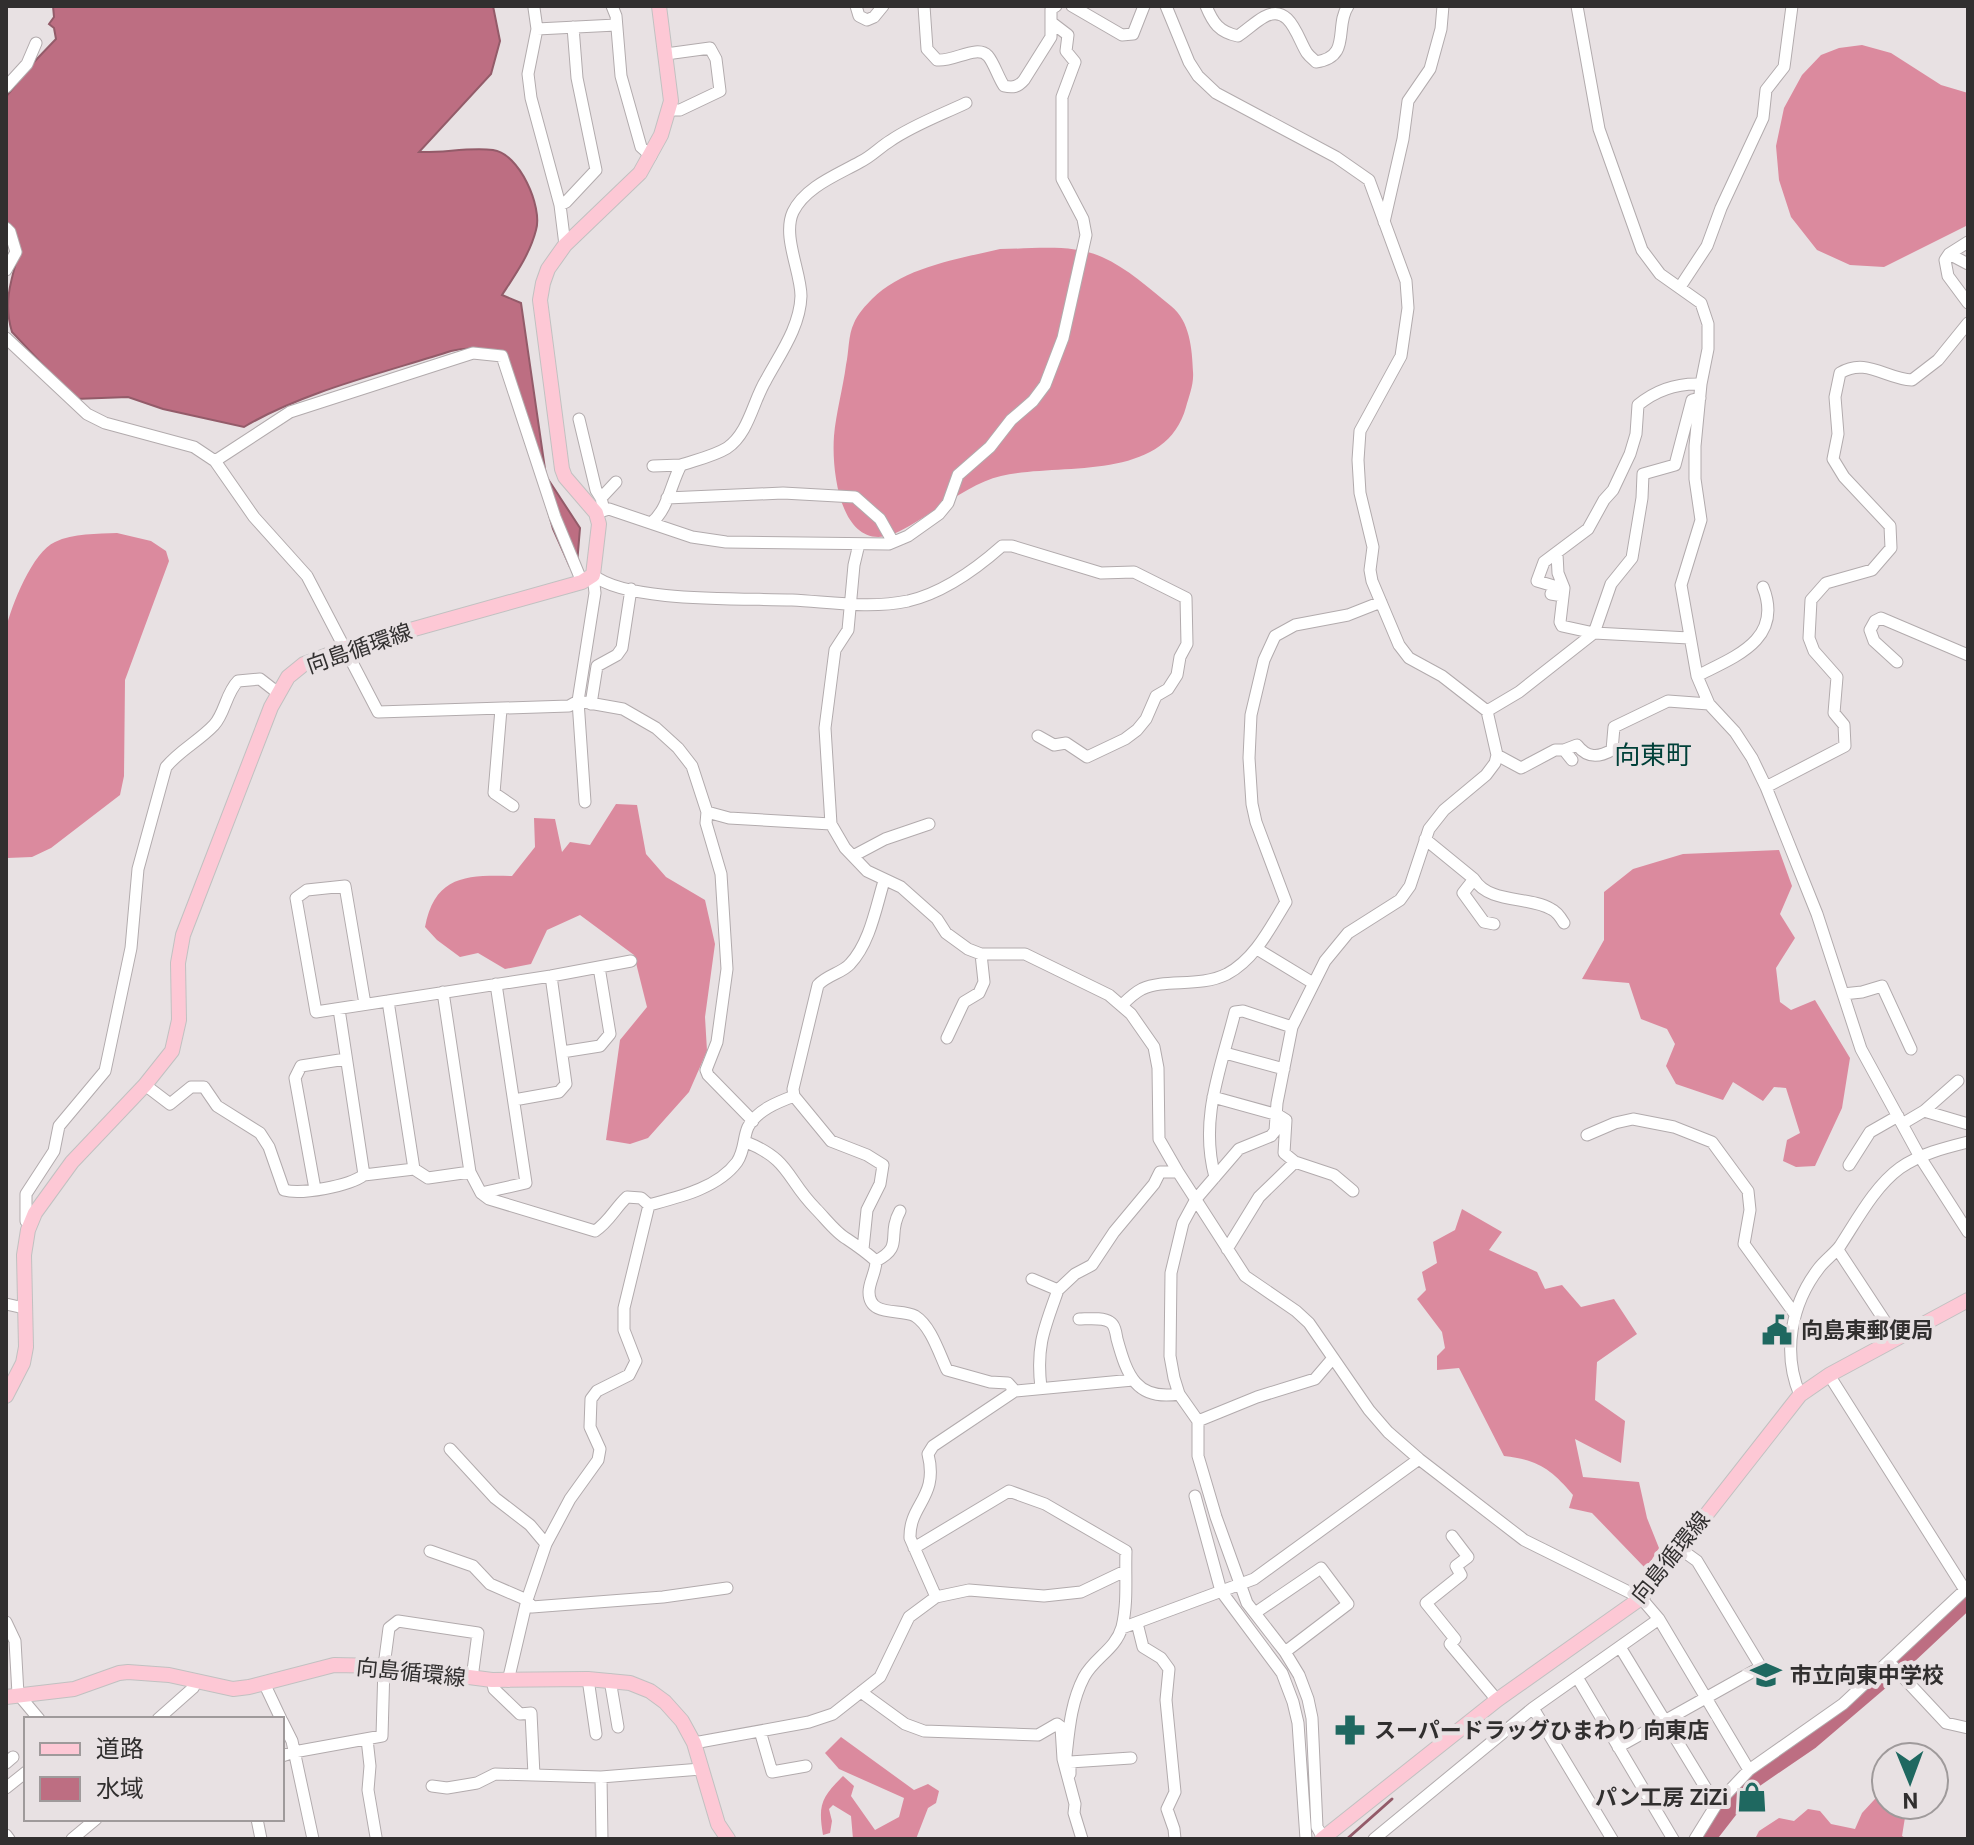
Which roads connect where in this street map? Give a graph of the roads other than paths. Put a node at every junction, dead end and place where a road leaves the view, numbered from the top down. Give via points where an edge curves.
1 (612, 6) edge
2 (659, 6) edge
3 (856, 6) edge
4 (883, 6) edge
5 (924, 6) edge
6 (1056, 6) edge
7 (1072, 6) edge
8 (1144, 6) edge
9 (1166, 6) edge
10 (1206, 6) edge
11 (1348, 6) edge
12 (1443, 6) edge
13 (1577, 6) edge
14 (1792, 6) edge
15 (534, 8) edge
16 (1051, 22) junction
17 (616, 25) junction
18 (573, 27) junction
19 (537, 29) junction
20 (36, 43) dead end
21 (666, 54) junction
22 (6, 87) edge
23 (966, 103) dead end
24 (669, 110) junction
25 (651, 156) junction
26 (560, 205) junction
27 (1384, 222) junction
28 (6, 228) edge
29 (1968, 242) edge
30 (565, 245) junction
31 (1949, 254) junction
32 (1968, 264) edge
33 (6, 270) edge
34 (1680, 287) junction
35 (1968, 303) edge
36 (1968, 323) edge
37 (6, 338) edge
38 (1701, 384) junction
39 (1700, 398) junction
40 (579, 419) dead end
41 (215, 461) junction
42 (681, 465) junction
43 (653, 466) dead end
44 (616, 482) dead end
45 (601, 498) junction
46 (667, 498) junction
47 (600, 512) junction
48 (651, 523) junction
49 (893, 542) junction
50 (859, 544) junction
51 (1557, 554) junction
52 (588, 579) junction
53 (1763, 587) dead end
54 (631, 589) junction
55 (1563, 596) junction
56 (1381, 602) junction
57 (850, 604) junction
58 (1594, 633) junction
59 (1689, 638) junction
60 (346, 648) junction
61 (1968, 655) edge
62 (1897, 662) dead end
63 (1697, 676) junction
64 (278, 693) junction
65 (578, 701) junction
66 (591, 704) junction
67 (1709, 704) junction
68 (501, 709) junction
69 (1487, 711) junction
70 (1038, 736) dead end
71 (1564, 750) junction
72 (1497, 755) junction
73 (1572, 760) dead end
74 (1766, 787) junction
75 (585, 802) dead end
76 (513, 806) dead end
77 (707, 812) junction
78 (831, 824) junction
79 (929, 824) dead end
80 (1425, 839) junction
81 (853, 856) junction
82 (1474, 879) junction
83 (884, 881) junction
84 (1564, 923) dead end
85 (1494, 924) dead end
86 (1257, 949) junction
87 (981, 954) junction
88 (631, 961) dead end
89 (599, 967) junction
90 (551, 976) junction
91 (1313, 983) junction
92 (496, 984) junction
93 (443, 992) junction
94 (1843, 994) junction
95 (388, 1001) junction
96 (365, 1004) junction
97 (1122, 1005) junction
98 (339, 1009) junction
99 (1292, 1027) junction
100 (947, 1038) dead end
101 (1911, 1049) dead end
102 (562, 1052) junction
103 (1225, 1053) junction
104 (346, 1059) junction
105 (1284, 1069) junction
106 (1958, 1081) dead end
107 (145, 1085) junction
108 (794, 1096) junction
109 (1213, 1097) junction
110 (514, 1100) junction
111 (1924, 1111) junction
112 (1278, 1115) junction
113 (1900, 1120) junction
114 (753, 1121) junction
115 (1968, 1124) edge
116 (1587, 1135) dead end
117 (746, 1142) junction
118 (1968, 1142) edge
119 (1920, 1157) junction
120 (1295, 1162) junction
121 (1849, 1165) dead end
122 (414, 1169) junction
123 (470, 1172) junction
124 (1178, 1172) junction
125 (364, 1175) junction
126 (1215, 1177) junction
127 (315, 1189) junction
128 (1353, 1191) dead end
129 (481, 1193) junction
130 (1196, 1199) junction
131 (649, 1205) junction
132 (900, 1211) dead end
133 (30, 1223) junction
134 (1968, 1232) edge
135 (863, 1249) junction
136 (1227, 1249) junction
137 (1838, 1250) junction
138 (876, 1261) junction
139 (1032, 1279) dead end
140 (1058, 1290) junction
141 (1968, 1300) edge
142 (6, 1304) edge
143 (24, 1308) junction
144 (1794, 1313) junction
145 (1079, 1319) dead end
146 (1896, 1338) junction
147 (1333, 1358) junction
148 (1829, 1375) junction
149 (1133, 1380) junction
150 (1041, 1388) junction
151 (1015, 1391) junction
152 (1179, 1394) junction
153 (1800, 1395) junction
154 (6, 1396) edge
155 (1198, 1421) junction
156 (450, 1449) dead end
157 (1419, 1459) junction
158 (1195, 1496) dead end
159 (1452, 1536) dead end
160 (546, 1544) junction
161 (914, 1548) junction
162 (1679, 1548) junction
163 (430, 1551) dead end
164 (1125, 1571) junction
165 (1240, 1584) junction
166 (727, 1588) dead end
167 (1966, 1588) edge
168 (1221, 1591) junction
169 (936, 1597) junction
170 (1641, 1598) junction
171 (527, 1600) junction
172 (1255, 1613) junction
173 (1659, 1619) junction
174 (6, 1622) edge
175 (1137, 1623) junction
176 (1122, 1628) junction
177 (1620, 1647) junction
178 (1285, 1652) junction
179 (1889, 1662) junction
180 (384, 1666) junction
181 (1577, 1677) junction
182 (472, 1678) junction
183 (588, 1679) junction
184 (492, 1680) junction
185 (610, 1680) junction
186 (197, 1681) junction
187 (508, 1681) junction
188 (264, 1683) junction
189 (861, 1692) junction
190 (12, 1695) edge
191 (1705, 1697) junction
192 (1497, 1700) junction
193 (1533, 1708) junction
194 (37, 1717) edge
195 (160, 1717) edge
196 (280, 1717) edge
197 (1664, 1721) junction
198 (284, 1727) edge
199 (618, 1727) dead end
200 (1968, 1728) edge
201 (760, 1731) junction
202 (596, 1734) dead end
203 (367, 1739) junction
204 (694, 1743) junction
205 (1618, 1747) junction
206 (294, 1752) junction
207 (284, 1755) edge
208 (1131, 1758) dead end
209 (1063, 1759) junction
210 (806, 1766) dead end
211 (701, 1769) junction
212 (1749, 1770) junction
213 (24, 1774) edge
214 (534, 1775) junction
215 (601, 1777) junction
216 (1067, 1781) junction
217 (432, 1786) dead end
218 (6, 1788) edge
219 (1716, 1805) junction
220 (94, 1821) edge
221 (376, 1837) dead end
222 (1322, 1838) edge
223 (72, 1839) edge
224 (313, 1839) edge
225 (602, 1839) edge
226 (728, 1839) edge
227 (1082, 1839) edge
228 (1175, 1839) edge
229 (1306, 1839) edge
230 (1374, 1839) edge
231 (1612, 1839) edge
232 (1673, 1839) edge
233 (1695, 1839) edge

1 - 17 street
2 - 21 main road
3 - 4 street via 867,20
5 - 16 street via 927,49 937,60 948,62 980,51 1004,86 1011,88 1024,80 1051,37
6 - 16 street
7 - 8 street via 1122,35 1133,34
9 - 27 street via 1198,76 1216,93 1369,180
10 - 11 street via 1225,34 1238,36 1267,15 1278,14 1291,23 1316,62 1329,60 1336,51
12 - 27 street via 1430,69 1408,101
13 - 34 street via 1599,129 1642,250 1660,274
14 - 34 street via 1784,67 1766,90 1763,118 1707,246
15 - 19 street
16 - 49 street via 1068,35 1066,51 1075,62 1062,97 1062,179 1086,235 1063,338 1045,385 958,475 939,514
17 - 18 street
17 - 25 street via 621,76 641,147
18 - 19 street
18 - 26 street via 577,78 596,170
19 - 26 street via 528,74 531,98
20 - 22 street via 27,64
21 - 24 main road
21 - 24 street via 710,48 720,91
23 - 42 street via 891,140 810,190 793,211 800,310 783,354 728,447
24 - 25 main road
25 - 30 main road
26 - 30 street
27 - 56 street via 1406,281 1408,308 1401,356 1360,431 1360,493 1373,547 1372,581
28 - 33 street via 16,252
29 - 31 street
30 - 47 main road via 548,269 540,300 562,469
31 - 32 street
31 - 35 street via 1948,276
34 - 38 street via 1701,303 1708,324
36 - 74 street via 1938,360 1912,380 1869,367 1840,373 1833,459 1890,526 1891,548 1872,570 1826,583 1811,600 1809,638 1837,677 1834,713 1844,725 1845,746
37 - 41 street via 87,414 194,447
38 - 39 street
38 - 51 street via 1684,383 1638,405 1636,434 1613,490 1588,529
39 - 58 street via 1692,400 1675,465 1643,474 1632,558 1611,584
39 - 59 street via 1695,479 1701,520 1681,585
40 - 45 street
41 - 52 street via 290,412 473,353 502,356 555,517
41 - 60 street via 254,517 307,576
42 - 43 street
42 - 46 street
44 - 45 street
45 - 47 street
46 - 48 street
46 - 49 street via 783,493 855,497 880,519
47 - 48 street via 609,509
47 - 52 main road
48 - 50 street via 726,542
49 - 50 street
50 - 57 street
51 - 55 street
51 - 55 street via 1544,562 1537,581 1554,586 1551,594
52 - 54 street
52 - 60 main road, 向島循環線
52 - 65 street via 595,593
53 - 63 street via 1768,614 1758,640
54 - 57 street via 670,596
54 - 66 street via 622,648 597,666
55 - 58 street via 1562,626
56 - 69 street via 1409,658
56 - 86 street via 1348,615 1295,625 1275,636 1264,660 1251,715 1252,804 1286,902
57 - 70 street via 910,600 972,572 1002,546 1101,573 1134,572 1186,598 1187,644 1177,675 1156,696 1137,730 1087,757 1066,743 1054,745
57 - 78 street via 848,630 835,650 825,728
58 - 59 street
58 - 69 street
59 - 63 street
60 - 64 main road, 向島循環線 via 304,664
60 - 68 street via 378,712
61 - 62 street via 1881,618 1870,630 1874,641
63 - 67 street
64 - 107 main road, 向島循環線 via 183,935 177,1037
64 - 133 street via 260,679 238,681 216,723 166,767 138,869 129,958 105,1071 59,1126 54,1151 26,1194
65 - 66 street
65 - 68 street via 569,706
65 - 75 street
66 - 77 street via 623,709 678,748 692,766
67 - 71 street via 1668,701 1653,708 1614,727 1612,750 1603,755 1592,756 1577,745
67 - 74 street via 1735,732
68 - 76 street via 494,793
69 - 72 street
71 - 72 street via 1521,768
71 - 73 street
72 - 80 street via 1486,775 1444,810
74 - 94 street
77 - 78 street
77 - 114 street via 721,874 727,969 717,1042 706,1070
78 - 81 street
79 - 81 street
80 - 82 street
80 - 91 street via 1400,900 1348,933
81 - 83 street
82 - 84 street via 1498,895 1553,909
82 - 85 street via 1463,893 1484,922
83 - 87 street via 901,887 946,933
83 - 108 street via 867,936 849,966 818,985
86 - 91 street
86 - 97 street via 1228,973 1154,985
87 - 97 street via 1025,954
87 - 100 street via 984,982 979,993 964,1002
88 - 89 street
89 - 90 street
89 - 102 street via 610,1034 600,1046
90 - 92 street
90 - 102 street
91 - 99 street
92 - 93 street
92 - 110 street
93 - 95 street
93 - 123 street
94 - 101 street via 1882,986
94 - 113 street via 1861,1049
95 - 96 street
95 - 122 street
96 - 98 street
96 - 98 street via 345,886 307,890 296,898 316,1012
97 - 124 street via 1154,1047 1159,1139
98 - 104 street
99 - 103 street via 1235,1012
99 - 105 street
102 - 110 street via 566,1084 559,1092
103 - 105 street
103 - 109 street
104 - 125 street
104 - 127 street via 301,1066 295,1078
105 - 112 street
106 - 111 street
107 - 127 street via 170,1104 191,1087 204,1087 217,1106 260,1133 284,1190
107 - 133 main road, 向島循環線 via 72,1162
108 - 114 street
108 - 135 street via 831,1141 883,1165 864,1224
109 - 112 street
109 - 126 street via 1208,1116
110 - 129 street via 526,1183
111 - 113 street
111 - 115 street
112 - 120 street via 1286,1120 1284,1153
112 - 126 street via 1271,1136 1239,1149
113 - 119 street
113 - 121 street via 1870,1132
114 - 117 street
116 - 144 street via 1633,1119 1712,1142 1748,1191 1744,1244
117 - 131 street via 737,1162 721,1177
117 - 135 street via 779,1160 812,1205
118 - 119 street
119 - 134 street
119 - 137 street via 1888,1177
120 - 128 street via 1334,1175
120 - 136 street via 1259,1197
122 - 123 street via 428,1178
122 - 125 street
123 - 129 street
124 - 130 street
124 - 140 street via 1160,1172 1092,1265
125 - 127 street via 355,1182
126 - 130 street
129 - 131 street via 595,1231 627,1197
130 - 136 street
130 - 152 street via 1183,1223 1171,1273 1170,1356
131 - 160 street via 624,1308 624,1330 636,1361 629,1375 591,1399 590,1427 600,1449 598,1460
132 - 138 street via 893,1223 893,1248
133 - 143 main road, 向島循環線
135 - 138 street
136 - 147 street via 1245,1276 1309,1323
137 - 144 street via 1819,1267
137 - 146 street
138 - 151 street via 869,1292 882,1311 914,1315 927,1328 947,1370 1008,1383
139 - 140 street
140 - 150 street via 1041,1337
141 - 146 main road, 向島循環線
142 - 143 street
143 - 154 main road, 向島循環線 via 23,1363
144 - 153 street via 1791,1369
145 - 149 street via 1113,1324
146 - 148 main road, 向島循環線
147 - 155 street via 1315,1379
147 - 157 street via 1388,1432
148 - 153 main road, 向島循環線
148 - 167 street
149 - 150 street
149 - 152 street via 1149,1394
150 - 151 street
151 - 161 street via 933,1446 928,1454 932,1468 927,1496 910,1527
152 - 155 street
153 - 162 main road, 向島循環線
155 - 165 street via 1198,1456
156 - 160 street
157 - 165 street
157 - 170 street via 1524,1540
158 - 168 street
159 - 192 street via 1468,1557 1456,1566 1461,1575 1426,1603 1455,1639 1450,1644
160 - 171 street
161 - 164 street via 1009,1491 1045,1504 1126,1551
161 - 169 street
162 - 170 main road, 向島循環線
162 - 191 street via 1697,1561 1761,1667
163 - 171 street via 473,1566 490,1584
164 - 169 street via 1081,1592 1044,1596 969,1590
164 - 176 street
165 - 168 street
165 - 172 street
166 - 171 street via 532,1607
167 - 179 street
168 - 175 street
168 - 229 street via 1289,1688 1298,1723
169 - 189 street via 909,1617 880,1677
170 - 173 street
170 - 192 main road, 向島循環線
171 - 187 street
172 - 178 street
172 - 178 street via 1321,1568 1348,1604
173 - 177 street
173 - 191 street
174 - 190 street via 15,1641
175 - 176 street
175 - 228 street via 1143,1647 1169,1669 1166,1700 1175,1792 1167,1809
176 - 209 street via 1085,1674 1071,1711
177 - 181 street
177 - 197 street
178 - 222 street via 1299,1675 1312,1718 1317,1827
179 - 200 street via 1946,1723
179 - 212 street via 1843,1704
180 - 182 main road, 向島循環線
180 - 182 street via 389,1628 398,1621 478,1633
180 - 188 main road, 向島循環線 via 334,1665
180 - 203 street via 382,1736
181 - 193 street
181 - 205 street
182 - 184 main road, 向島循環線
183 - 185 main road, 向島循環線
183 - 187 main road, 向島循環線
183 - 202 street
184 - 187 main road, 向島循環線
184 - 214 street via 494,1689 520,1714 531,1713
185 - 199 street
185 - 204 main road, 向島循環線 via 650,1691 665,1702
186 - 188 main road, 向島循環線 via 233,1689
186 - 190 main road, 向島循環線 via 128,1672 74,1689
186 - 195 street
188 - 196 street
189 - 201 street via 833,1714
189 - 209 street via 905,1724 924,1731 1038,1735 1057,1724
190 - 194 street
191 - 197 street
191 - 212 street
192 - 222 main road, 向島循環線
193 - 230 street
193 - 231 street
197 - 205 street
197 - 219 street
198 - 206 street
201 - 204 street
201 - 210 street via 772,1772
203 - 206 street
203 - 221 street
204 - 211 main road, 向島循環線
205 - 232 street
206 - 207 street
206 - 224 street
208 - 216 street via 1070,1762
209 - 216 street
211 - 215 street
211 - 226 main road, 向島循環線
212 - 219 street
213 - 218 street
214 - 215 street
214 - 217 street via 495,1774 477,1783
215 - 225 street
216 - 227 street
219 - 233 street
220 - 223 street

